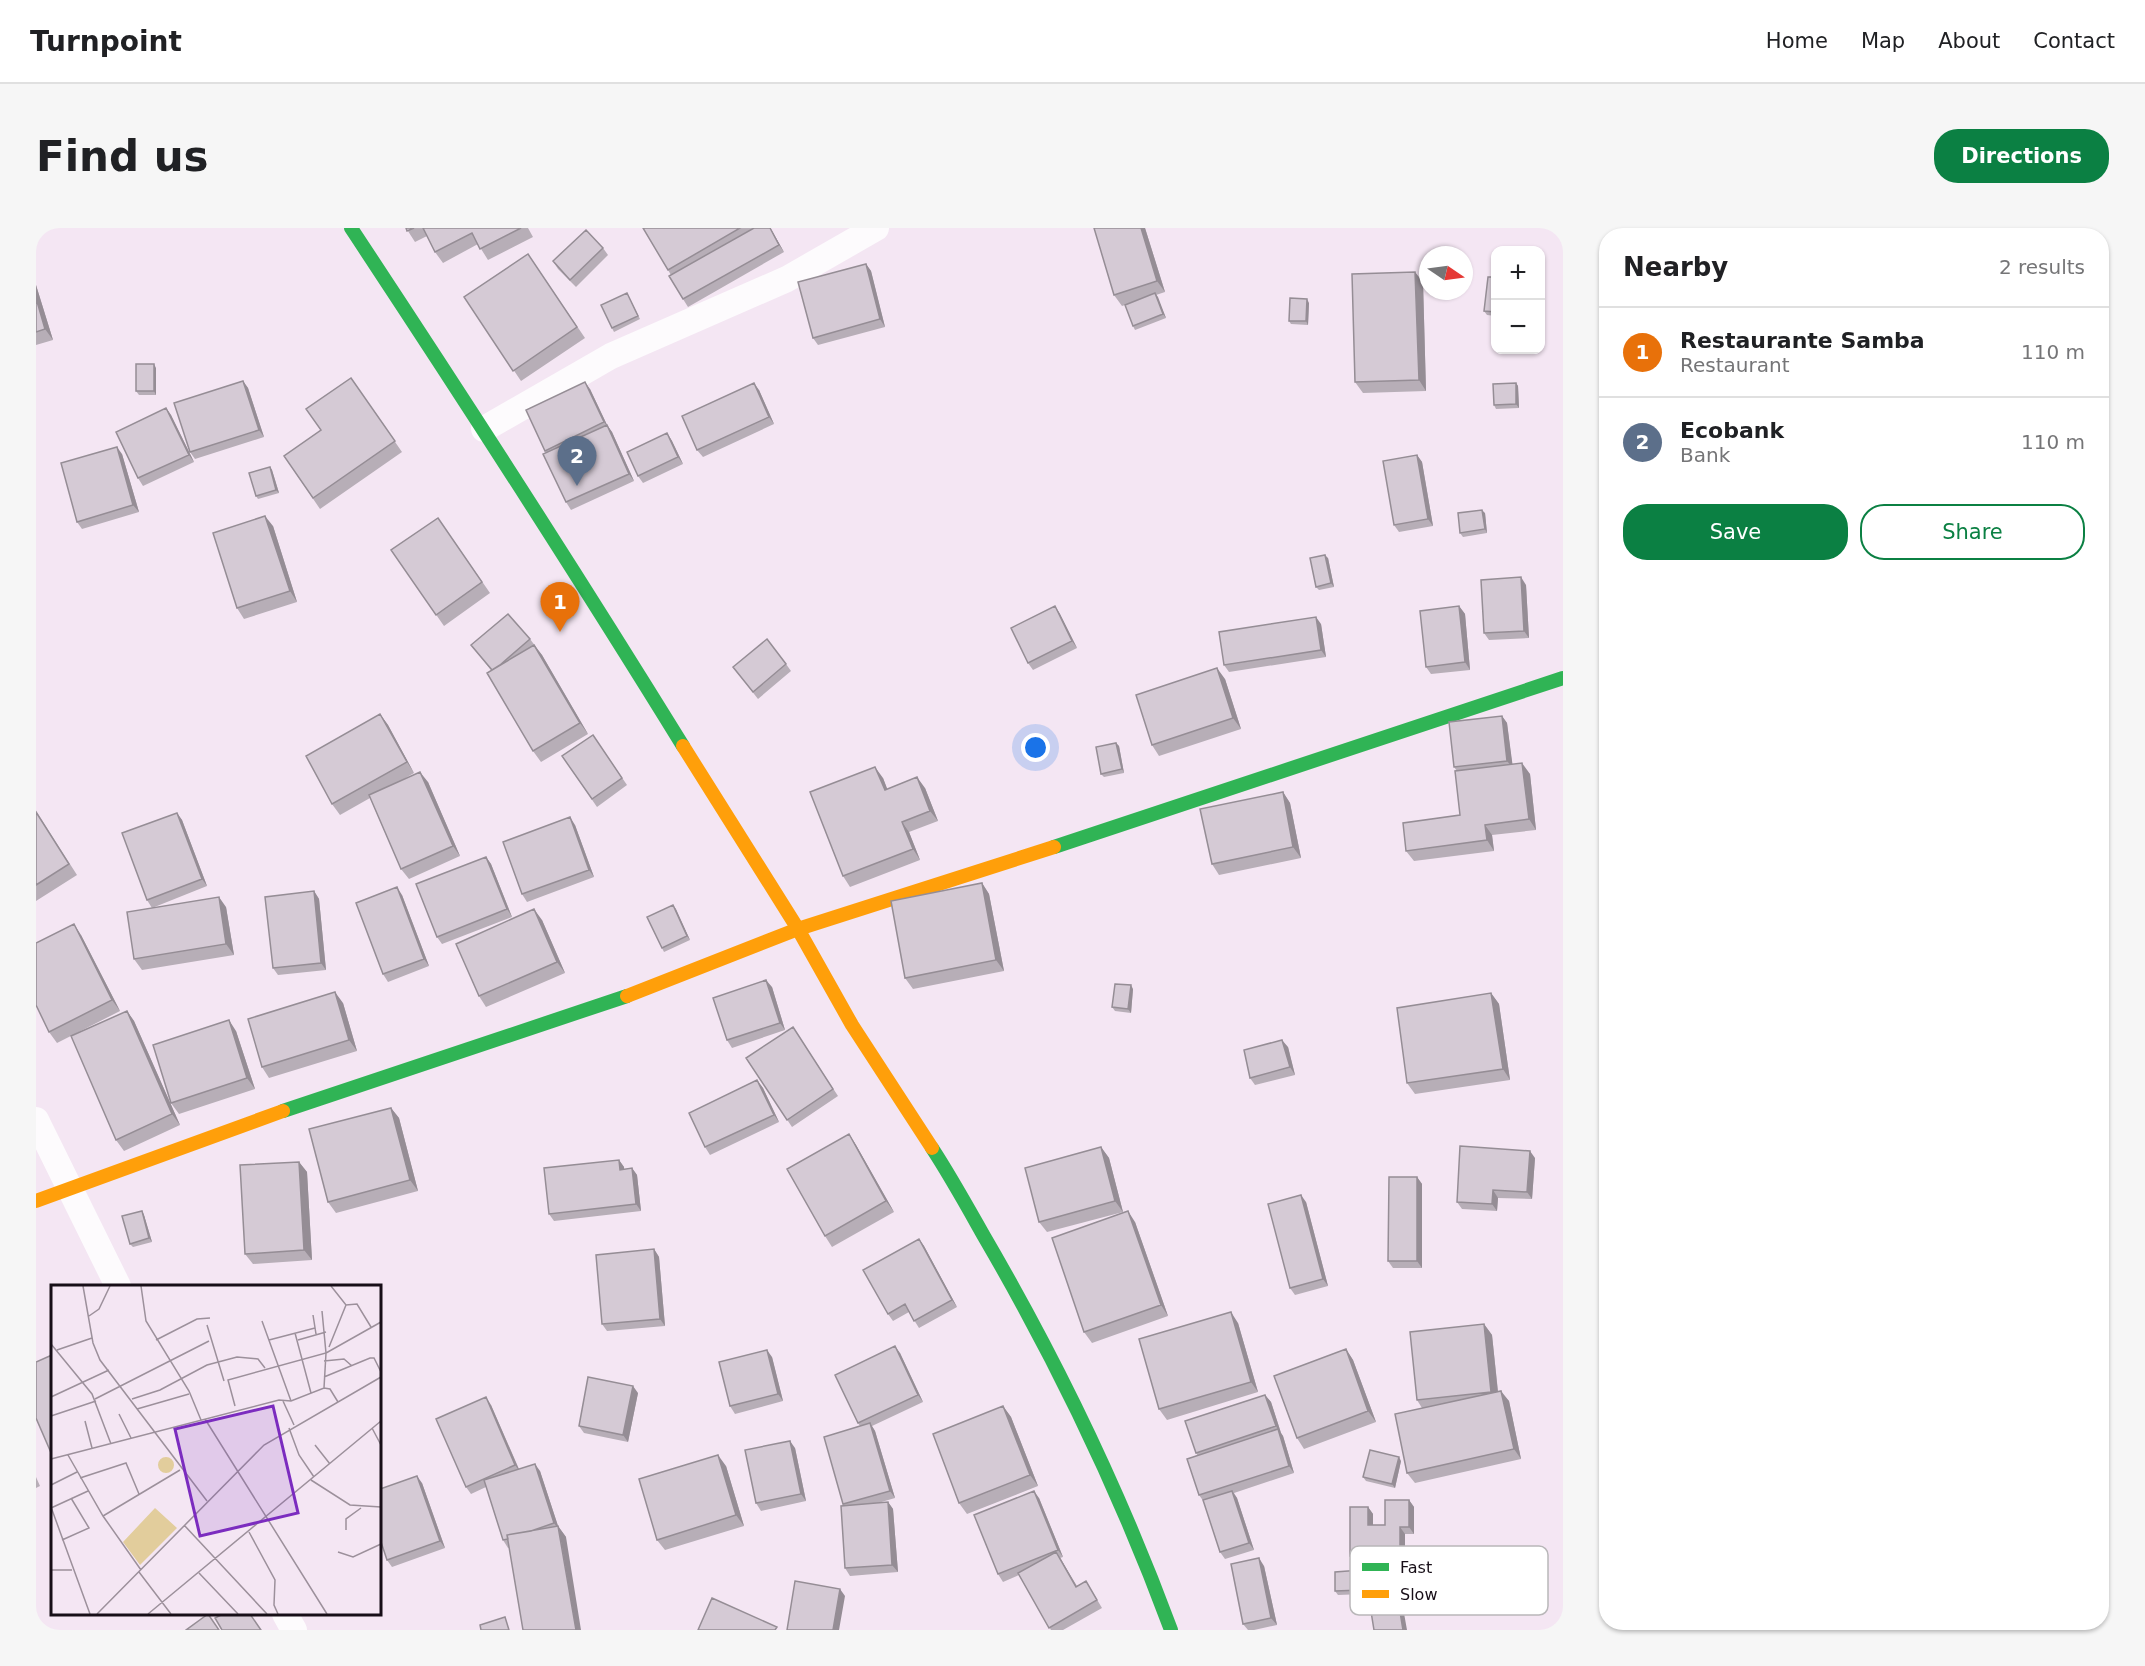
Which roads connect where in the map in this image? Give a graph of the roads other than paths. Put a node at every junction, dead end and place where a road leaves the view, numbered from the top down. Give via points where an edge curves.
1 (351, 228) edge
2 (876, 228) edge
3 (484, 429) junction
4 (1563, 678) edge
5 (798, 928) junction
6 (36, 1120) edge
7 (70, 1189) junction
8 (36, 1201) edge
9 (117, 1285) edge
10 (286, 1615) edge
11 (294, 1630) edge
12 (1171, 1630) edge

1 - 3 main road
2 - 3 street via 787,279 611,356
3 - 5 main road
4 - 5 main road
5 - 7 main road via 637,992 262,1118
5 - 12 main road via 852,1025 939,1157 1065,1382 1114,1487
6 - 7 street
7 - 8 main road
7 - 9 street
10 - 11 street

